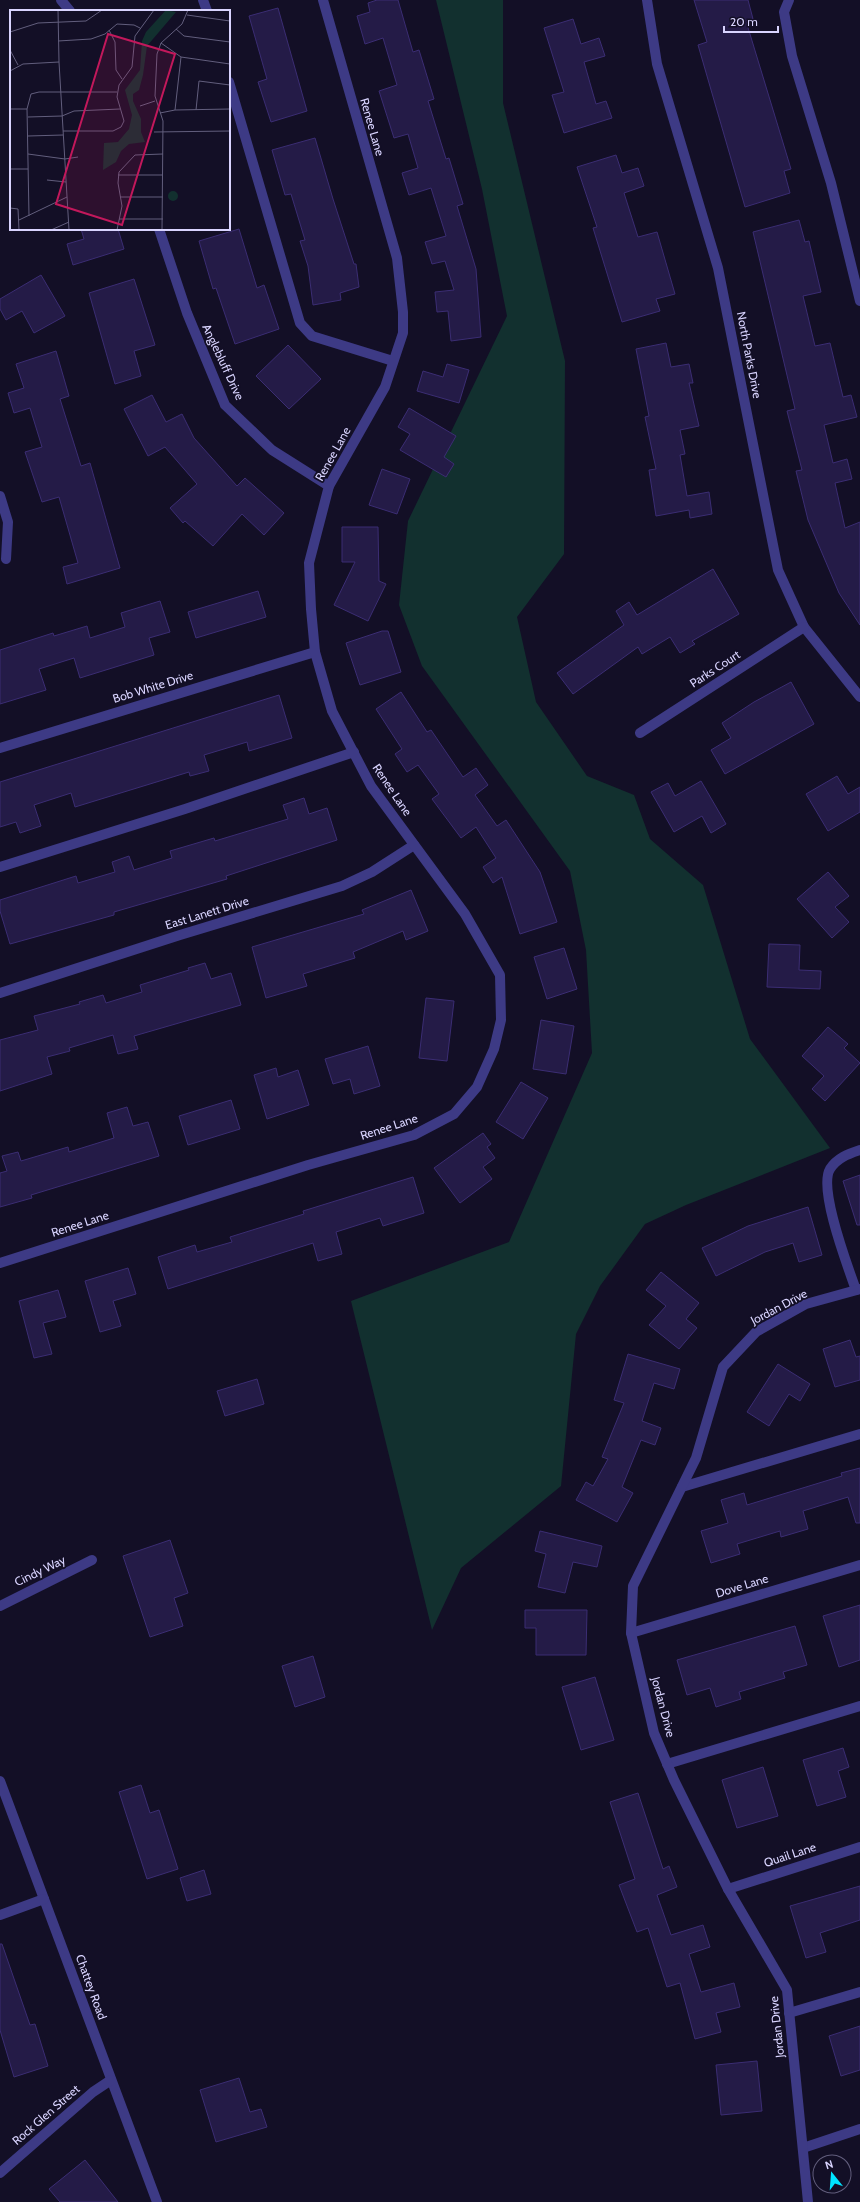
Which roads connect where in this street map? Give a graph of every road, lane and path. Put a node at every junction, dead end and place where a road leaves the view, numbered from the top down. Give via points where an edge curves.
1 (60, 0) edge
2 (203, 0) edge
3 (323, 0) edge
4 (647, 0) edge
5 (789, 0) edge
6 (69, 10) edge
7 (207, 10) edge
8 (230, 85) edge
9 (159, 230) edge
10 (860, 301) edge
11 (393, 361) junction
12 (328, 486) junction
13 (0, 496) edge
14 (6, 559) dead end
15 (804, 626) junction
16 (315, 652) junction
17 (860, 698) edge
18 (640, 733) dead end
19 (0, 748) edge
20 (354, 752) junction
21 (414, 845) junction
22 (0, 867) edge
23 (0, 993) edge
24 (860, 1150) edge
25 (0, 1263) edge
26 (858, 1290) edge
27 (860, 1434) edge
28 (682, 1487) junction
29 (92, 1560) dead end
30 (860, 1565) edge
31 (0, 1606) edge
32 (631, 1633) junction
33 (860, 1706) edge
34 (667, 1764) junction
35 (0, 1781) edge
36 (860, 1847) edge
37 (728, 1889) junction
38 (44, 1899) junction
39 (0, 1915) edge
40 (860, 1992) edge
41 (789, 2013) junction
42 (111, 2080) junction
43 (860, 2130) edge
44 (803, 2148) junction
45 (0, 2173) edge
46 (157, 2202) edge
47 (808, 2202) edge

1 - 6 street
2 - 7 street
3 - 11 street, Renee Lane via 397,258 403,333
4 - 15 street, North Parks Drive via 657,64 718,268 778,570
5 - 10 street via 784,12 792,56 831,183
8 - 11 street via 300,323 312,336
9 - 12 street, Anglebluff Drive via 187,313 225,405 272,450
11 - 12 street, Renee Lane via 385,387
12 - 16 street, Renee Lane via 309,563
13 - 14 street via 8,522
15 - 17 street, North Parks Drive
15 - 18 street, Parks Court
16 - 19 street, Bob White Drive
16 - 20 street, Renee Lane via 332,711
20 - 21 street, Renee Lane via 371,786
20 - 22 street
21 - 23 street, East Lanett Drive via 372,872 342,886
21 - 25 street, Renee Lane via 465,914 500,975 501,1020 494,1049 477,1087 454,1114 414,1135 308,1165
24 - 26 street via 843,1155 830,1169 826,1180 833,1222
26 - 28 street, Jordan Drive via 806,1304 756,1332 723,1367 696,1458
27 - 28 street
28 - 32 street, Jordan Drive via 634,1586
29 - 31 street, Cindy Way
30 - 32 street, Dove Lane
32 - 34 street, Jordan Drive via 654,1734
33 - 34 street
34 - 37 street, Jordan Drive
35 - 38 street, Chattey Road
36 - 37 street, Quail Lane
37 - 41 street, Jordan Drive via 787,1990
38 - 39 street
38 - 42 street, Chattey Road
40 - 41 street
41 - 44 street, Jordan Drive
42 - 45 street, Rock Glen Street via 93,2092
42 - 46 street, Chattey Road
43 - 44 street
44 - 47 street, Jordan Drive

